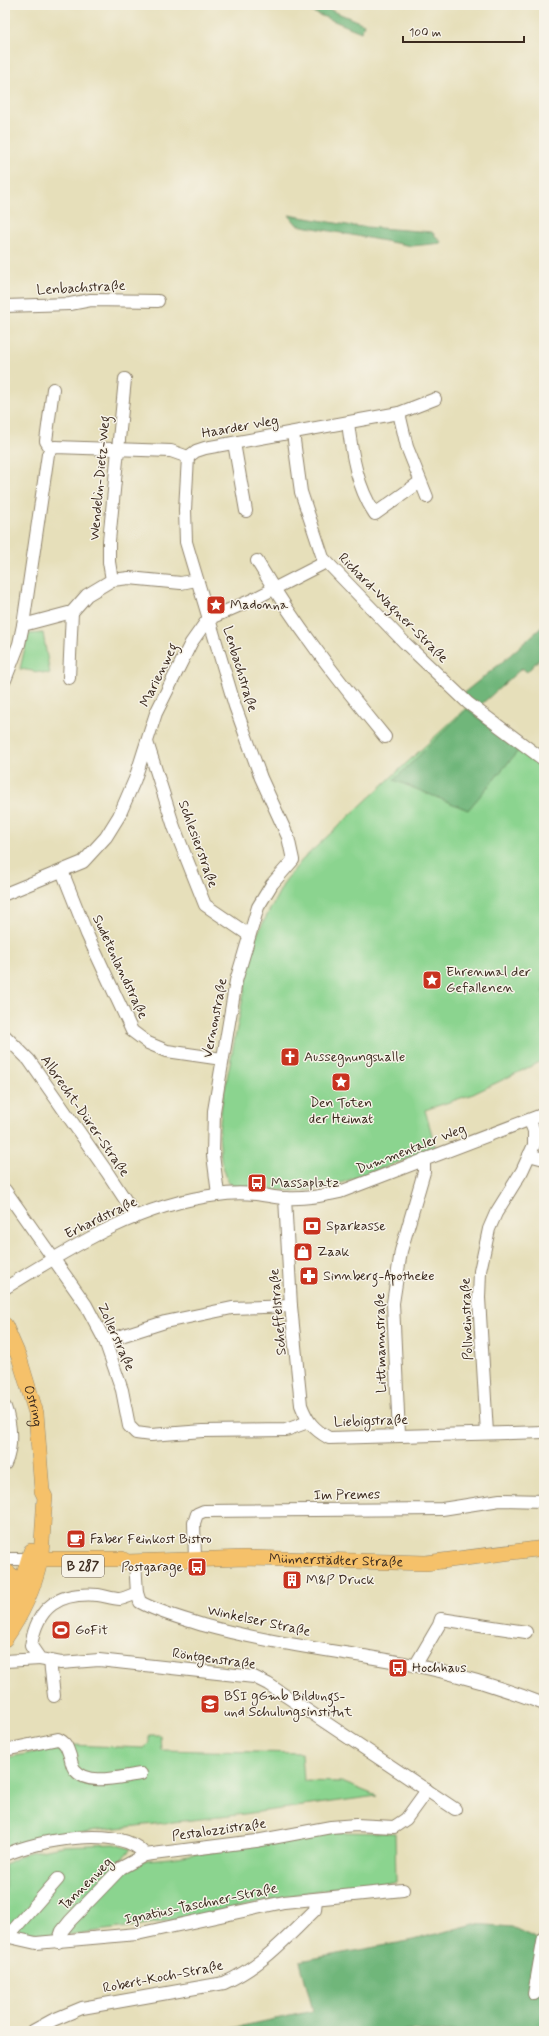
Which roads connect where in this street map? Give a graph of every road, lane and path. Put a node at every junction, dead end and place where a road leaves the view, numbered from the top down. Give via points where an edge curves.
1 (158, 301) dead end
2 (5, 306) edge
3 (125, 379) dead end
4 (52, 389) dead end
5 (434, 399) dead end
6 (399, 413) junction
7 (348, 424) junction
8 (293, 433) junction
9 (234, 443) junction
10 (51, 449) junction
11 (118, 450) junction
12 (188, 457) junction
13 (420, 482) junction
14 (427, 497) dead end
15 (246, 511) dead end
16 (258, 561) dead end
17 (326, 562) junction
18 (112, 580) junction
19 (196, 580) junction
20 (273, 588) junction
21 (72, 612) junction
22 (208, 619) junction
23 (23, 625) junction
24 (70, 678) dead end
25 (5, 680) edge
26 (385, 737) dead end
27 (148, 742) junction
28 (544, 760) edge
29 (293, 860) joint
30 (62, 871) junction
31 (5, 894) edge
32 (249, 935) junction
33 (5, 1036) edge
34 (222, 1059) junction
35 (544, 1114) edge
36 (530, 1121) junction
37 (529, 1155) junction
38 (424, 1159) junction
39 (544, 1159) edge
40 (5, 1190) edge
41 (218, 1194) junction
42 (285, 1198) junction
43 (134, 1218) junction
44 (54, 1259) junction
45 (5, 1288) edge
46 (292, 1306) junction
47 (5, 1325) edge
48 (105, 1341) junction
49 (5, 1407) edge
50 (308, 1422) junction
51 (544, 1432) edge
52 (487, 1433) junction
53 (399, 1435) junction
54 (5, 1464) edge
55 (544, 1501) edge
56 (544, 1548) edge
57 (5, 1559) edge
58 (195, 1560) junction
59 (131, 1562) junction
60 (34, 1563) junction
61 (5, 1566) edge
62 (5, 1570) edge
63 (137, 1593) junction
64 (6, 1618) edge
65 (526, 1632) dead end
66 (5, 1639) edge
67 (45, 1660) junction
68 (5, 1661) edge
69 (415, 1666) junction
70 (54, 1696) dead end
71 (544, 1704) edge
72 (5, 1750) edge
73 (141, 1774) dead end
74 (427, 1790) junction
75 (456, 1808) dead end
76 (5, 1855) edge
77 (145, 1855) junction
78 (58, 1879) dead end
79 (403, 1890) dead end
80 (316, 1899) junction
81 (6, 1936) edge
82 (544, 1937) edge
83 (58, 1942) junction
84 (544, 1986) edge
85 (33, 2031) edge

1 - 2 street, Lenbachstraße via 91,300 70,304
3 - 11 street, Wendelin-Dietz-Weg
4 - 10 street via 46,441
5 - 6 street, Haarder Weg
6 - 7 street, Haarder Weg
6 - 13 street via 407,447
7 - 8 street, Haarder Weg
7 - 13 street via 352,458 366,498 375,514
8 - 9 street, Haarder Weg
8 - 17 street, Richard-Wagner-Straße via 301,492
9 - 12 street, Haarder Weg via 196,451
9 - 15 street
10 - 11 street via 55,447
10 - 23 street via 48,454
11 - 12 street via 171,451
11 - 18 street, Wendelin-Dietz-Weg via 109,541
12 - 19 street, Lenbachstraße via 186,542
13 - 14 street
16 - 20 street
17 - 20 street, Marienweg
17 - 28 street, Richard-Wagner-Straße via 468,703
18 - 19 street via 129,578 171,583
18 - 21 street via 87,595
19 - 22 street, Lenbachstraße
20 - 22 street, Marienweg
20 - 26 street via 329,669
21 - 23 street
21 - 24 street
22 - 27 street, Marienweg via 197,633 156,713
22 - 29 street, Lenbachstraße via 234,706 261,778 288,838
23 - 25 street via 19,644
27 - 30 street, Marienweg via 119,816 106,837 83,862
27 - 32 street, Schlesierstraße via 174,827 205,905
29 - 32 street, Vernonstraße via 272,884 258,907
30 - 31 street
30 - 34 street, Sudetenlandstraße via 87,934 132,1031 148,1043 167,1051
32 - 34 street, Vernonstraße via 236,981
33 - 43 street, Albrecht-Dürer-Straße via 29,1060 107,1172
34 - 41 street, Vernonstraße via 214,1111 213,1140
35 - 36 street, Dummentaler Weg
36 - 37 street, Pollweinstraße via 534,1131 534,1145
36 - 38 street, Dummentaler Weg
37 - 39 street
37 - 52 street, Pollweinstraße via 489,1229 480,1271 479,1298
38 - 42 street, Dummentaler Weg via 340,1192 309,1198
38 - 53 street, Littmannstraße via 424,1172 401,1251 393,1303
40 - 44 street, Zollerstraße
41 - 42 street via 256,1194
41 - 43 street, Erhardstraße via 162,1206
42 - 46 street, Scheffelstraße
43 - 44 street, Erhardstraße
44 - 45 street, Erhardstraße
44 - 48 street, Zollerstraße via 86,1304
46 - 48 street via 232,1308 165,1322
46 - 50 street, Scheffelstraße via 301,1405
47 - 60 main road, Ostring via 19,1357 36,1414 42,1491 45,1497
48 - 50 street, Zollerstraße via 122,1390 129,1426 136,1433 151,1435 203,1431 286,1430
49 - 54 street via 10,1429 10,1445
50 - 53 street, Liebigstraße via 329,1438
51 - 52 street, Liebigstraße
52 - 53 street, Liebigstraße
55 - 58 street, Im Premes via 494,1500 442,1509 204,1511 197,1514 194,1522
56 - 58 main road, Münnerstädter Straße / B 287 via 426,1563 245,1558
57 - 60 street
58 - 59 main road, Münnerstädter Straße / B 287
59 - 60 main road, Münnerstädter Straße / B 287 via 122,1559
59 - 63 street
60 - 61 street
60 - 64 main road, Ostring
60 - 66 main road, Ostring via 29,1595
62 - 64 main road via 15,1578 16,1585 5,1610
63 - 67 street via 119,1599 82,1594 53,1602 45,1610 34,1631 32,1646
63 - 69 street, Winkelser Straße via 140,1602 159,1612 219,1629
65 - 69 street via 441,1619
67 - 68 street, Röntgenstraße
67 - 70 street
67 - 74 street, Röntgenstraße via 61,1663 99,1660 254,1677
69 - 71 street, Winkelser Straße via 502,1687
72 - 73 street via 58,1739 67,1747 74,1770 84,1778 102,1779
74 - 75 street, Röntgenstraße
74 - 77 street, Pestalozzistraße via 406,1819 394,1827 356,1825
76 - 77 street via 20,1848 78,1838 111,1838 132,1843
77 - 83 street, Tannenweg via 122,1868 70,1921
78 - 81 street
79 - 80 street, Ignatius-Taschner-Straße
80 - 83 street, Ignatius-Taschner-Straße via 284,1902 137,1934
80 - 85 street, Robert-Koch-Straße via 316,1910 260,1963 224,1983 82,2008
81 - 83 street, Ignatius-Taschner-Straße via 36,1943
82 - 84 street via 534,1994

